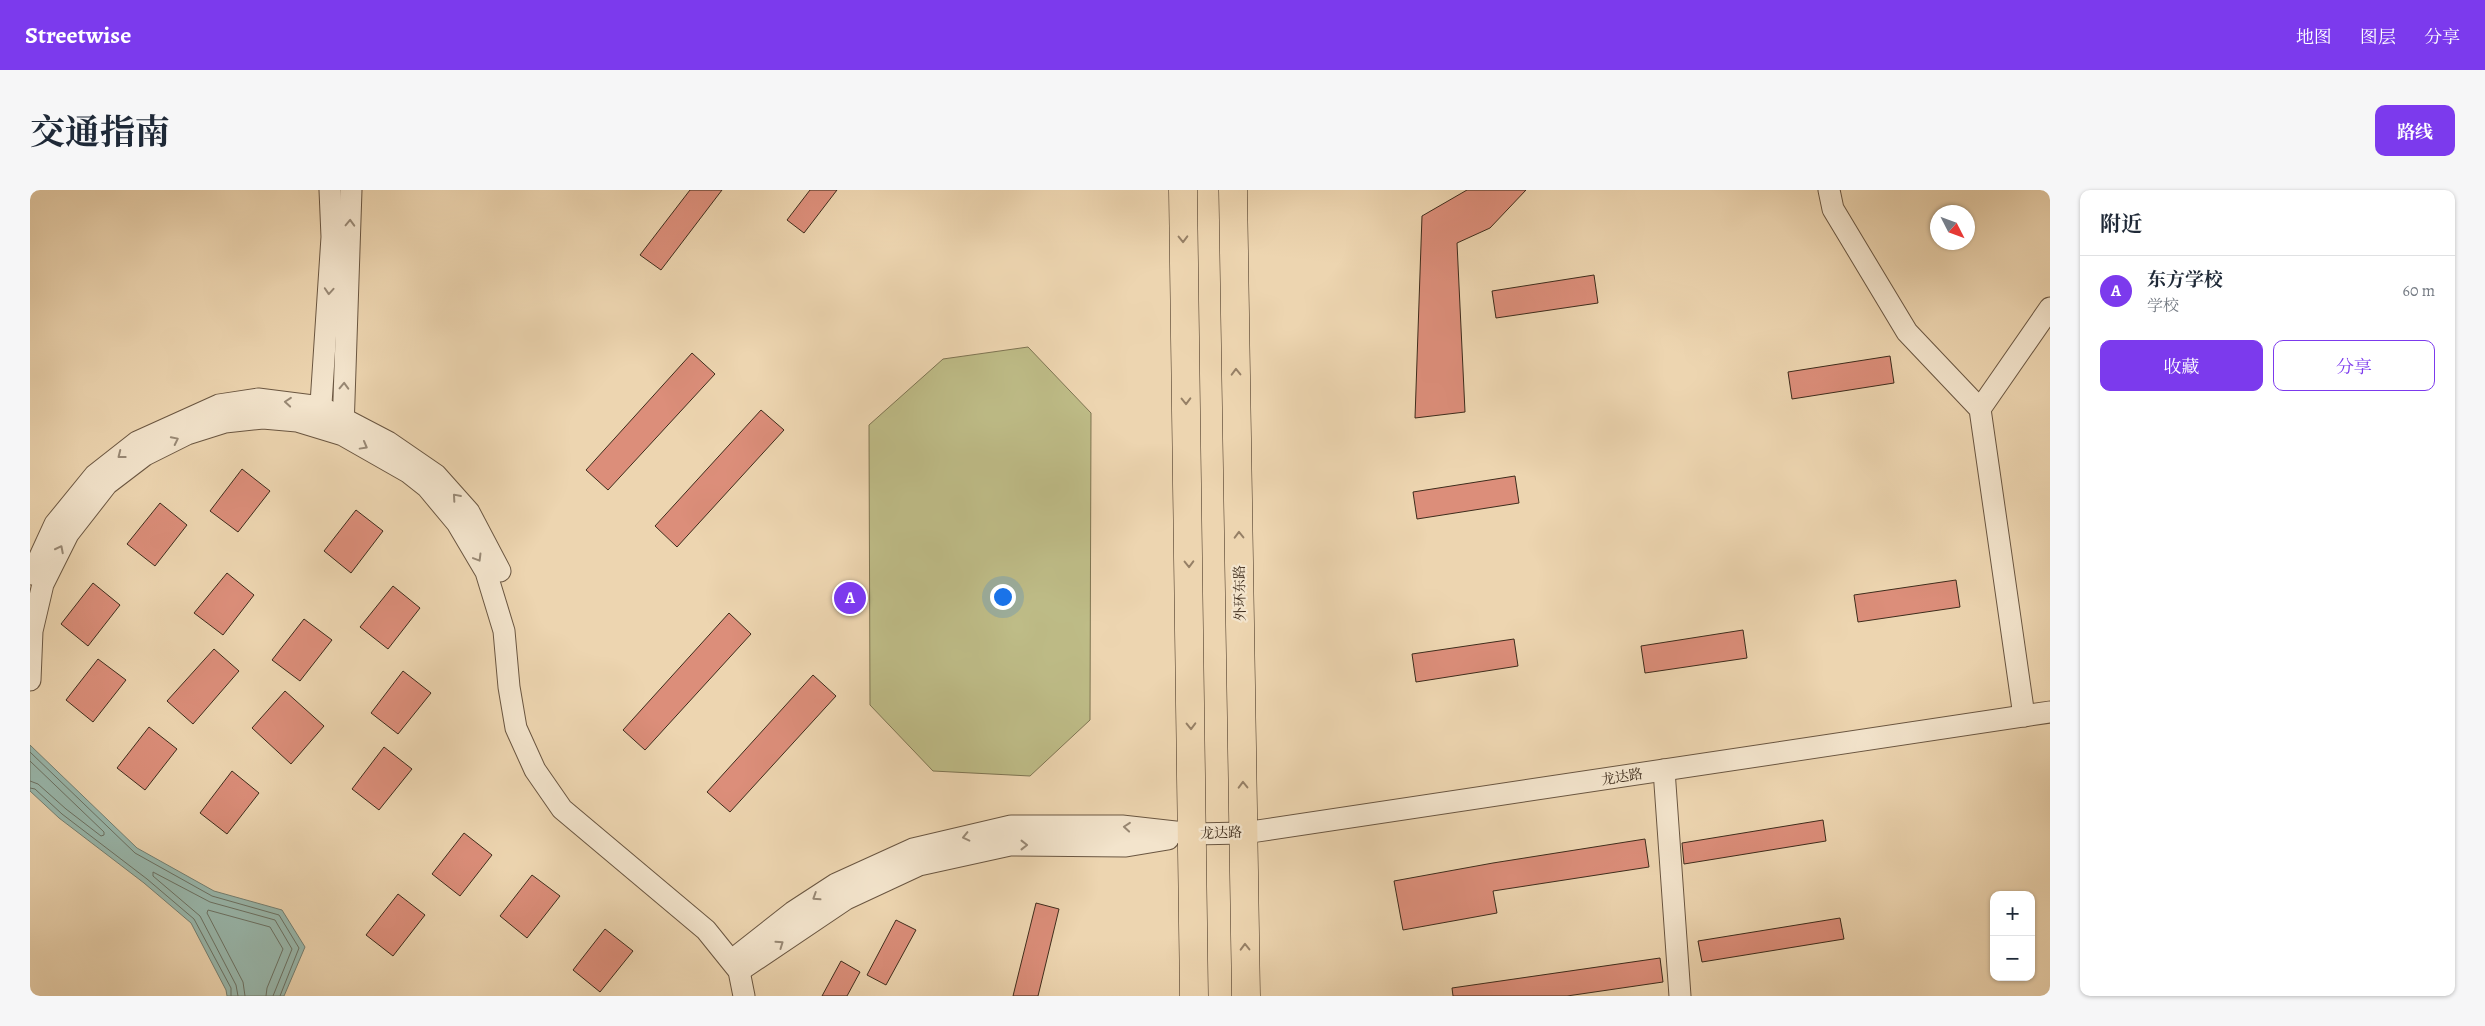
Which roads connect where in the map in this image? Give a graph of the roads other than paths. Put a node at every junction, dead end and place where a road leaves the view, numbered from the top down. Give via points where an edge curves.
1 (330, 190) edge
2 (350, 190) edge
3 (1183, 190) edge
4 (1233, 190) edge
5 (1829, 190) edge
6 (2050, 308) edge
7 (1980, 409) junction
8 (320, 417) junction
9 (343, 426) junction
10 (30, 579) edge
11 (30, 680) edge
12 (2050, 712) edge
13 (2024, 716) junction
14 (1664, 770) junction
15 (1244, 833) junction
16 (1193, 834) junction
17 (741, 961) junction
18 (744, 996) edge
19 (1194, 996) edge
20 (1246, 996) edge
21 (1680, 996) edge

1 -> 8 street via 332,237
9 -> 2 street
3 -> 16 highway
15 -> 4 highway, 外环东路
5 - 7 street via 1833,209 1907,332
6 - 7 street
7 - 13 street
8 - 9 street
8 -> 10 street via 258,399 218,405 137,442 94,475 55,524
11 -> 8 street via 32,630 43,584 68,534 107,484 145,455 187,434 224,422 263,418 297,421
9 - 17 street via 427,486 457,523 486,572 504,631 516,728 535,770 562,809
12 - 13 street, 龙达路
13 - 14 street, 龙达路
14 - 15 street, 龙达路
14 - 21 street
15 - 16 street, 龙达路
20 -> 15 highway, 外环东路
16 - 17 street, 龙达路 via 1122,826 1010,826 914,849 836,884 793,912
16 - 19 highway
17 - 18 street

